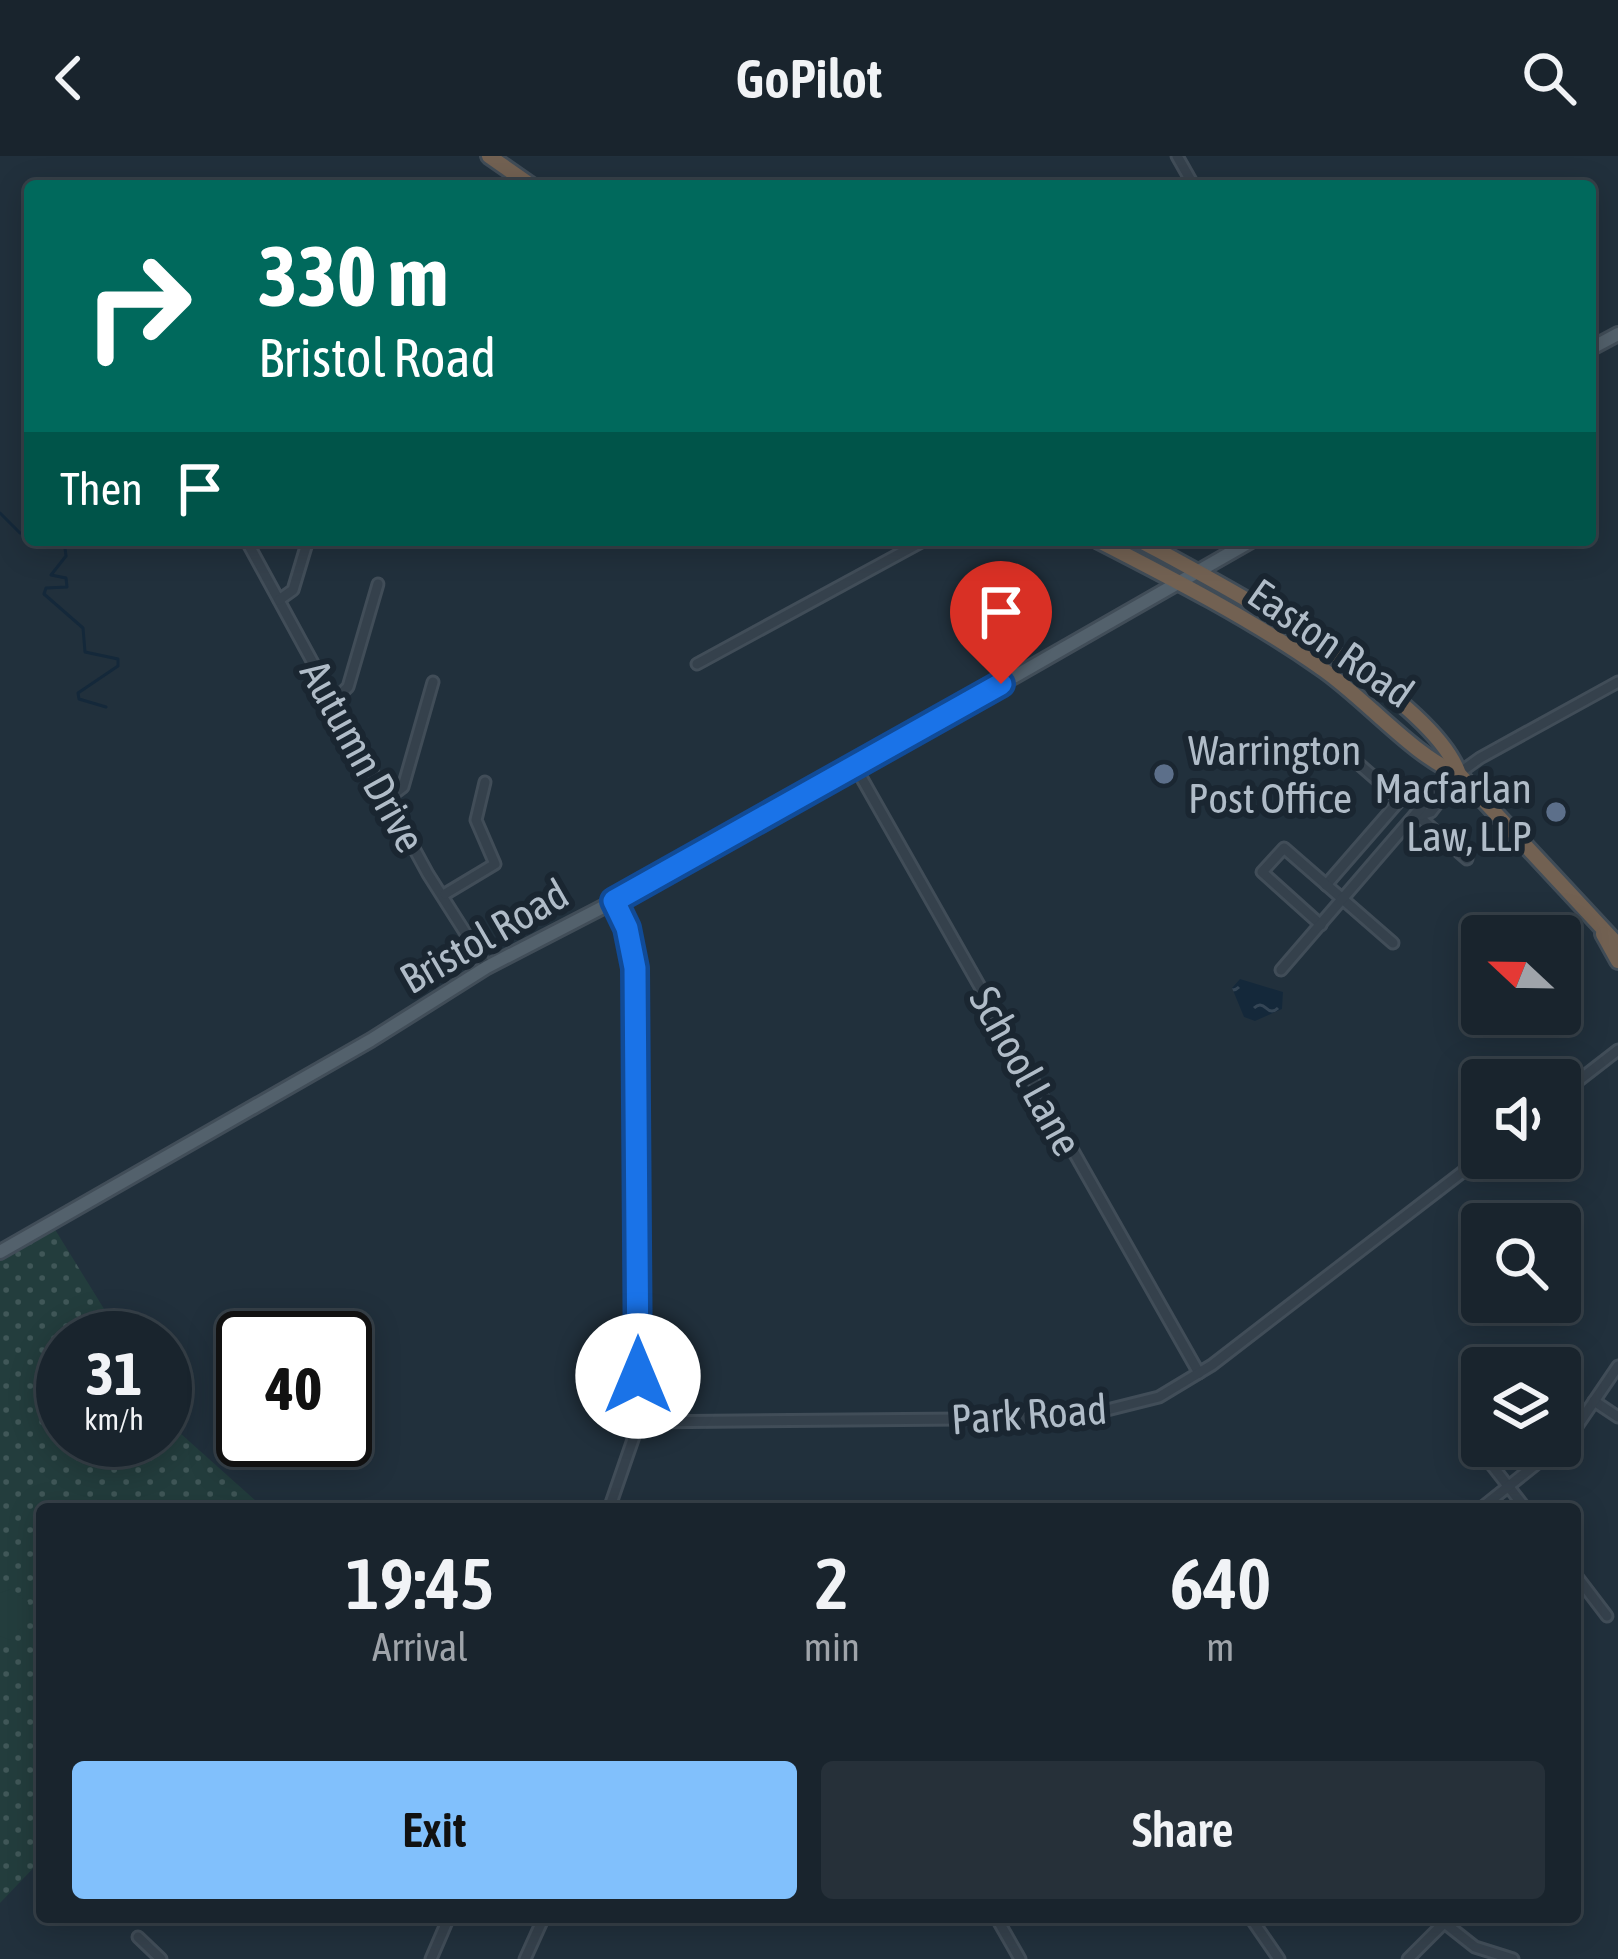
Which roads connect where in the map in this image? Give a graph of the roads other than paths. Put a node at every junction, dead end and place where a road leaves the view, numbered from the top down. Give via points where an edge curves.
1 (489, 156) edge
2 (523, 180) edge
3 (249, 546) edge
4 (306, 546) edge
5 (914, 546) edge
6 (1108, 546) edge
7 (1150, 546) edge
8 (1242, 546) edge
9 (1196, 571) junction
10 (1177, 582) junction
11 (378, 584) dead end
12 (279, 600) junction
13 (697, 664) dead end
14 (433, 682) dead end
15 (1618, 682) edge
16 (334, 700) junction
17 (1352, 758) dead end
18 (856, 768) junction
19 (1459, 774) junction
20 (485, 782) dead end
21 (387, 799) junction
22 (1418, 816) junction
23 (1377, 826) junction
24 (1395, 842) junction
25 (1467, 859) dead end
26 (1326, 885) junction
27 (445, 894) junction
28 (614, 901) junction
29 (1343, 901) junction
30 (1321, 925) junction
31 (1602, 932) junction
32 (1393, 944) dead end
33 (1618, 944) edge
34 (1618, 961) edge
35 (488, 968) junction
36 (1282, 970) dead end
37 (1618, 1050) edge
38 (1581, 1078) edge
39 (1461, 1173) edge
40 (0, 1252) edge
41 (1618, 1366) edge
42 (1199, 1373) junction
43 (1594, 1401) junction
44 (1618, 1417) edge
45 (639, 1422) junction
46 (1493, 1467) edge
47 (1509, 1487) junction
48 (611, 1503) edge
49 (1488, 1503) edge
50 (1521, 1503) edge
51 (1581, 1582) edge
52 (1607, 1616) dead end
53 (446, 1923) edge
54 (541, 1923) edge
55 (1000, 1923) edge
56 (1254, 1923) edge
57 (1438, 1923) edge
58 (1443, 1923) edge
59 (138, 1937) dead end
60 (161, 1959) edge
61 (431, 1959) edge
62 (525, 1959) edge
63 (1021, 1959) edge
64 (1278, 1959) edge
65 (1408, 1959) edge
66 (1513, 1959) edge

1 - 2 highway
3 - 12 street, Autumn Drive
4 - 12 street via 293,590
5 - 13 street
6 - 10 highway, Easton Road
7 - 9 highway, Easton Road
8 - 9 main road, Bristol Road
9 - 10 main road, Bristol Road
9 - 19 highway, Easton Road via 1358,672 1454,758
10 - 18 main road, Bristol Road
10 - 19 highway, Easton Road via 1305,657
11 - 16 street via 348,687
12 - 16 street, Autumn Drive
14 - 21 street via 403,787
15 - 19 street
16 - 21 street, Autumn Drive
17 - 23 street via 1400,800
18 - 28 main road, Bristol Road
18 - 42 street, School Lane
19 - 22 street via 1431,812
19 - 31 highway, Easton Road
20 - 27 street via 476,820 494,864
21 - 27 street, Autumn Drive
22 - 24 street
22 - 25 street
23 - 24 street
23 - 26 street
24 - 29 street
26 - 29 street
26 - 30 street via 1284,848 1262,872
27 - 35 street, Autumn Drive
28 - 35 main road, Bristol Road
28 - 45 street via 635,968
29 - 30 street
29 - 32 street
30 - 36 street
31 - 33 highway, Easton Road
31 - 34 highway, Easton Road
35 - 40 main road, Bristol Road
37 - 38 street
39 - 42 street, Park Road
41 - 43 street
42 - 45 street, Park Road via 1159,1397 1076,1418
43 - 44 street
43 - 47 street via 1561,1446
45 - 48 street
46 - 47 street
47 - 49 street
47 - 50 street
51 - 52 street
53 - 61 street
54 - 62 street
55 - 63 street
56 - 64 street
57 - 65 street
58 - 66 street via 1475,1947
59 - 60 street

